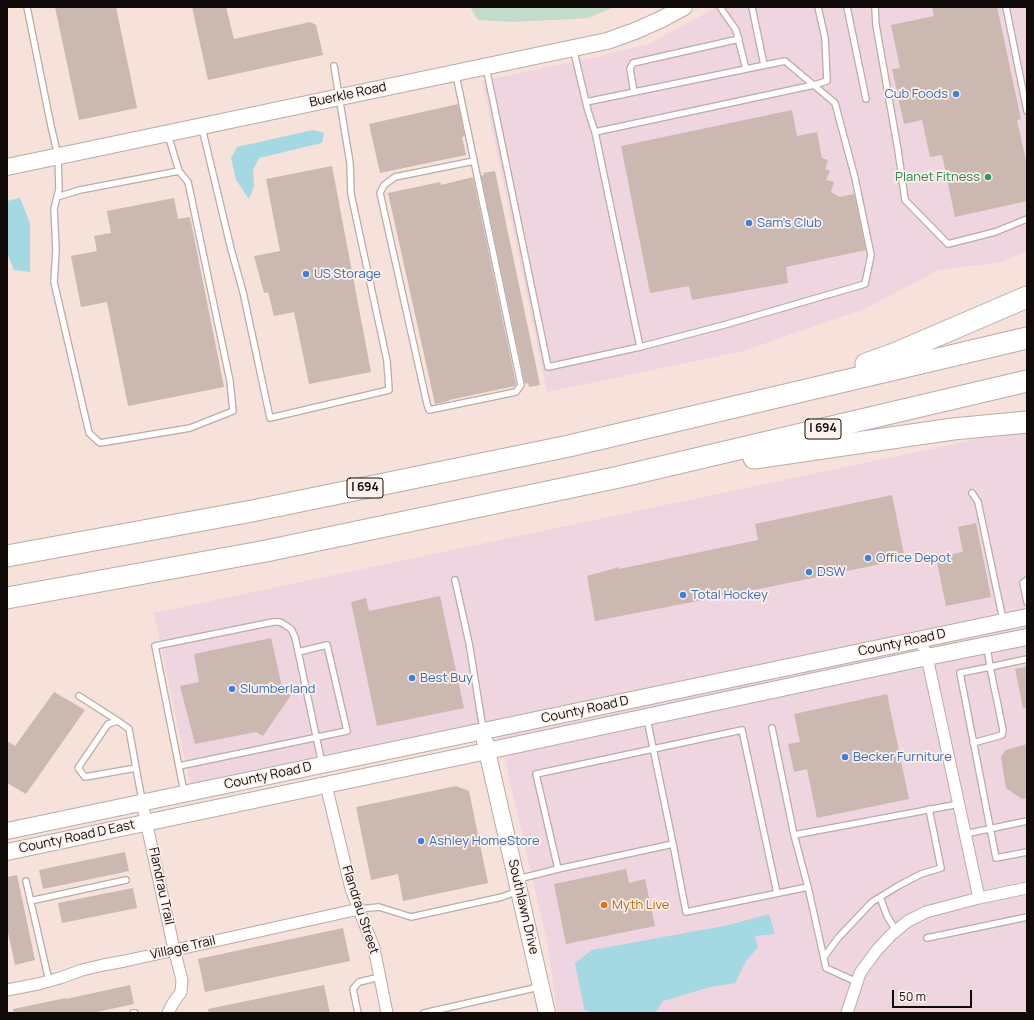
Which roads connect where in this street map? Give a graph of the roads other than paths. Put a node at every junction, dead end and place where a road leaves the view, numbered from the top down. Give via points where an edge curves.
1 (27, 7) edge
2 (684, 7) edge
3 (720, 7) edge
4 (752, 7) edge
5 (818, 7) edge
6 (847, 7) edge
7 (875, 7) edge
8 (1006, 7) edge
9 (739, 39) junction
10 (573, 48) junction
11 (764, 65) junction
12 (334, 66) dead end
13 (486, 67) junction
14 (746, 69) junction
15 (456, 73) junction
16 (814, 85) junction
17 (634, 92) junction
18 (340, 97) junction
19 (866, 99) dead end
20 (586, 102) junction
21 (1027, 111) edge
22 (202, 126) junction
23 (595, 132) junction
24 (168, 133) junction
25 (58, 156) junction
26 (474, 161) junction
27 (7, 167) edge
28 (179, 171) junction
29 (57, 197) junction
30 (1027, 219) edge
31 (1027, 297) edge
32 (1027, 338) edge
33 (640, 347) junction
34 (1027, 381) edge
35 (721, 411) junction
36 (1027, 422) edge
37 (619, 477) junction
38 (972, 493) dead end
39 (7, 556) edge
40 (455, 580) dead end
41 (1027, 580) edge
42 (7, 598) edge
43 (1027, 602) edge
44 (1027, 616) edge
45 (1004, 621) junction
46 (1027, 637) edge
47 (920, 639) junction
48 (986, 645) junction
49 (298, 652) junction
50 (927, 657) junction
51 (1027, 659) edge
52 (990, 667) junction
53 (79, 696) dead end
54 (647, 717) junction
55 (118, 721) junction
56 (772, 728) dead end
57 (483, 731) junction
58 (316, 738) junction
59 (974, 743) junction
60 (654, 749) junction
61 (487, 751) junction
62 (322, 765) junction
63 (178, 766) junction
64 (136, 768) junction
65 (326, 785) junction
66 (184, 794) junction
67 (142, 803) junction
68 (959, 804) junction
69 (928, 809) junction
70 (1027, 821) edge
71 (146, 822) junction
72 (990, 829) junction
73 (7, 831) edge
74 (965, 834) junction
75 (794, 835) junction
76 (673, 844) junction
77 (7, 852) edge
78 (1027, 852) edge
79 (558, 869) junction
80 (126, 880) dead end
81 (26, 881) dead end
82 (518, 885) junction
83 (808, 887) junction
84 (1027, 888) edge
85 (777, 893) junction
86 (880, 897) junction
87 (979, 898) junction
88 (30, 901) junction
89 (359, 909) junction
90 (1027, 917) edge
91 (896, 931) junction
92 (927, 938) dead end
93 (174, 949) junction
94 (824, 957) junction
95 (380, 977) junction
96 (49, 981) junction
97 (857, 982) junction
98 (542, 987) junction
99 (7, 990) edge
100 (168, 1013) edge
101 (358, 1013) edge
102 (387, 1013) edge
103 (424, 1013) edge
104 (547, 1013) edge
105 (847, 1013) edge

1 - 25 lane
2 - 10 street, Buerkle Road via 608,41
3 - 9 lane via 736,30
4 - 11 lane
5 - 16 lane via 825,38 827,81
6 - 19 lane
7 - 30 lane via 905,200 948,244 995,232
8 - 21 lane
9 - 14 lane
9 - 17 lane via 633,63 630,69
10 - 13 street, Buerkle Road
10 - 20 lane
11 - 14 lane
11 - 16 lane via 785,62
12 - 18 lane
13 - 15 street, Buerkle Road
13 - 33 lane via 548,367
14 - 17 lane
15 - 18 street, Buerkle Road
15 - 26 lane
16 - 23 lane
16 - 33 lane via 835,103 855,178 871,255 865,284
17 - 20 lane
18 - 22 street, Buerkle Road
18 - 22 lane via 350,163 351,194 387,362 389,390 270,418 243,292
20 - 23 lane
22 - 24 street, Buerkle Road
23 - 33 lane
24 - 25 street, Buerkle Road
24 - 28 lane
25 - 27 street, Buerkle Road
25 - 29 lane
26 - 26 lane via 521,385 516,392 429,410 380,193 395,177
28 - 29 lane via 80,190
28 - 29 lane via 188,182 230,381 233,411 190,428 100,443 89,433 54,282 54,209
31 - 35 highway via 894,354
32 - 35 highway, I 694
34 - 37 highway, I 694
35 - 39 highway, I 694 via 569,446 252,511
36 - 37 highway via 953,429
37 - 42 highway, I 694 via 266,552
38 - 45 lane via 978,502
40 - 57 lane
41 - 43 lane via 1024,583
44 - 45 street, County Road D
45 - 47 street, County Road D
46 - 48 street, County Road D
47 - 50 street
47 - 57 street, County Road D
48 - 50 street, County Road D
48 - 52 lane
49 - 58 lane
49 - 58 lane via 328,645 347,730
49 - 63 lane via 290,629 280,622 155,646
50 - 54 street, County Road D
50 - 68 street
51 - 52 lane
52 - 59 lane via 1002,735
52 - 59 lane via 960,673
53 - 55 lane
54 - 60 lane
54 - 61 street, County Road D
55 - 64 lane via 129,729
55 - 64 lane via 108,724 78,768 85,777
56 - 75 lane
57 - 61 street, Southlawn Drive
57 - 62 street, County Road D
58 - 62 lane
58 - 63 lane
59 - 72 lane
60 - 76 lane
60 - 79 lane via 536,774
60 - 85 lane via 742,730
61 - 65 street, County Road D
61 - 82 street, Southlawn Drive
62 - 66 street, County Road D
63 - 66 lane
64 - 67 lane
65 - 71 street, County Road D
65 - 89 street, Flandrau Street via 351,888
66 - 67 street, County Road D
67 - 71 street, Flandrau Trail
67 - 73 street, County Road D East
68 - 69 lane
68 - 74 street
69 - 75 lane
69 - 86 lane via 941,868 921,874
70 - 72 lane
71 - 77 street, County Road D East
71 - 93 street, Flandrau Trail
72 - 74 lane
72 - 78 lane via 996,858
74 - 87 street
75 - 83 lane
76 - 79 lane
76 - 85 lane via 686,912
79 - 82 lane
80 - 88 lane
81 - 88 lane
82 - 89 lane via 502,897 411,917 379,907
82 - 98 street, Southlawn Drive
83 - 85 lane
83 - 94 lane
84 - 87 street
86 - 91 lane
86 - 94 lane via 872,902 838,938
87 - 91 street via 926,912
88 - 96 lane
89 - 93 street, Village Trail
89 - 95 street, Flandrau Street via 374,948
90 - 92 lane
91 - 97 street via 877,950 860,973
93 - 96 street, Village Trail via 92,967
93 - 100 street, Flandrau Trail via 182,983 180,994
94 - 97 lane via 826,968
95 - 101 lane via 359,982 354,989
95 - 102 street, Flandrau Street
96 - 99 street, Village Trail
97 - 105 street
98 - 103 lane
98 - 104 street, Southlawn Drive

